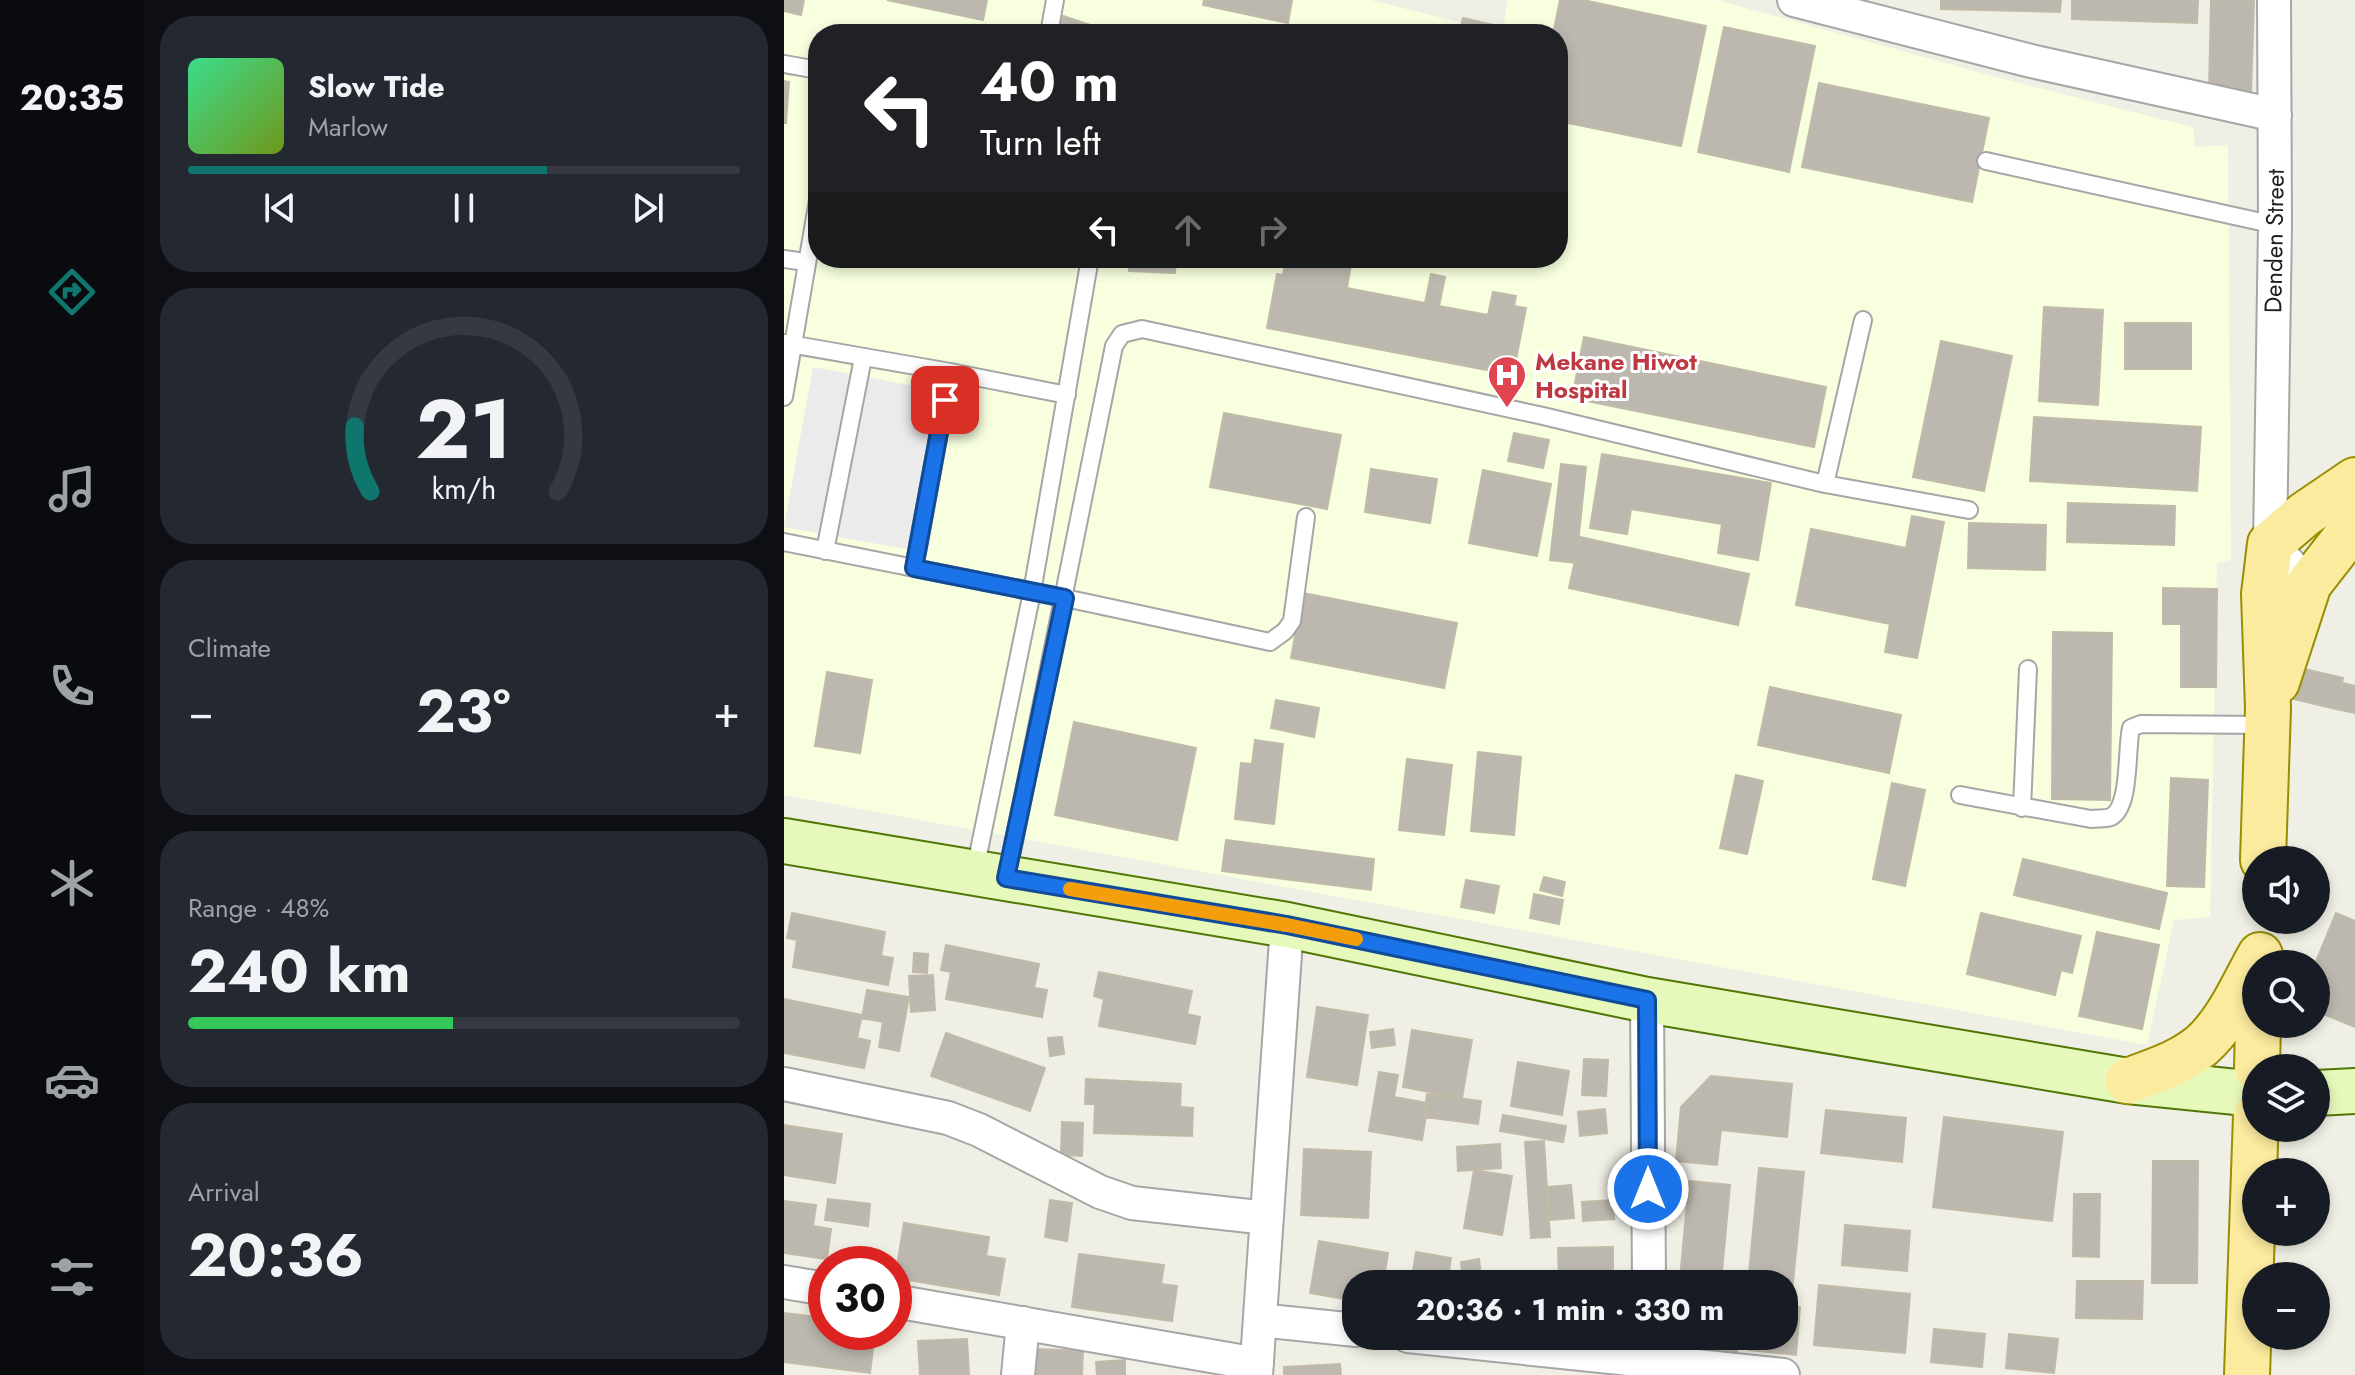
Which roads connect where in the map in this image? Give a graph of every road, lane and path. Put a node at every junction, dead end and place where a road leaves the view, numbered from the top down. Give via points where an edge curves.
1 (1055, 0) edge
2 (1794, 0) edge
3 (2274, 0) edge
4 (1051, 24) edge
5 (784, 64) edge
6 (808, 68) edge
7 (2275, 115) junction
8 (1986, 161) dead end
9 (2275, 225) junction
10 (808, 248) edge
11 (784, 259) edge
12 (805, 262) junction
13 (1088, 268) edge
14 (1863, 320) dead end
15 (788, 344) edge
16 (863, 358) junction
17 (950, 372) junction
18 (1067, 395) junction
19 (784, 397) edge
20 (2355, 480) edge
21 (2272, 482) junction
22 (1825, 484) junction
23 (1969, 510) dead end
24 (2305, 514) junction
25 (1306, 517) dead end
26 (784, 542) edge
27 (2270, 544) junction
28 (825, 551) junction
29 (2332, 554) edge
30 (914, 568) junction
31 (1032, 592) junction
32 (1065, 598) junction
33 (2028, 669) dead end
34 (2268, 717) junction
35 (1960, 795) dead end
36 (2022, 808) junction
37 (784, 841) edge
38 (2263, 846) edge
39 (990, 876) junction
40 (1287, 925) junction
41 (2260, 946) edge
42 (1647, 1000) junction
43 (2128, 1081) junction
44 (784, 1084) edge
45 (2355, 1091) edge
46 (2330, 1092) edge
47 (2242, 1093) edge
48 (2255, 1142) edge
49 (1267, 1218) junction
50 (1649, 1270) edge
51 (784, 1282) edge
52 (808, 1286) edge
53 (912, 1304) edge
54 (1260, 1320) junction
55 (1023, 1323) junction
56 (1342, 1329) edge
57 (1561, 1350) edge
58 (1649, 1358) edge
59 (1256, 1369) edge
60 (1018, 1375) edge
61 (1783, 1375) edge
62 (2247, 1375) edge

1 - 4 lane
2 - 7 street via 2031,61
3 - 7 street, Denden Street
5 - 6 lane
7 - 9 street, Denden Street
8 - 9 lane
9 - 21 street, Denden Street
10 - 12 lane
11 - 12 lane
12 - 15 lane
13 - 18 lane
14 - 22 lane
15 - 16 lane
15 - 19 lane
16 - 17 lane
16 - 28 lane
17 - 18 lane
17 - 30 lane
18 - 31 lane
20 - 24 main road
21 - 24 street
21 - 27 street, Denden Street
22 - 23 lane
22 - 32 lane via 1142,329 1122,334 1114,346
24 - 27 main road
24 - 29 street
25 - 32 lane via 1292,621 1270,642
26 - 28 lane
27 - 29 street
27 - 34 main road via 2264,594
28 - 30 lane
29 - 34 main road
30 - 31 lane
31 - 32 lane
31 - 39 lane
32 - 39 lane
33 - 36 lane
34 - 36 lane via 2131,728 2122,800 2110,817
34 - 38 main road
35 - 36 lane
37 - 39 main road
39 - 40 main road
40 - 42 main road
40 - 49 street
41 - 43 main road via 2222,1023 2201,1045
42 - 43 main road
42 - 50 street
43 - 47 main road
44 - 49 street via 948,1118 1132,1203
45 - 46 main road
48 - 62 main road
49 - 54 street
51 - 52 street
53 - 55 street
54 - 56 street
54 - 59 street
55 - 59 street
55 - 60 street
57 - 58 street
58 - 61 street

